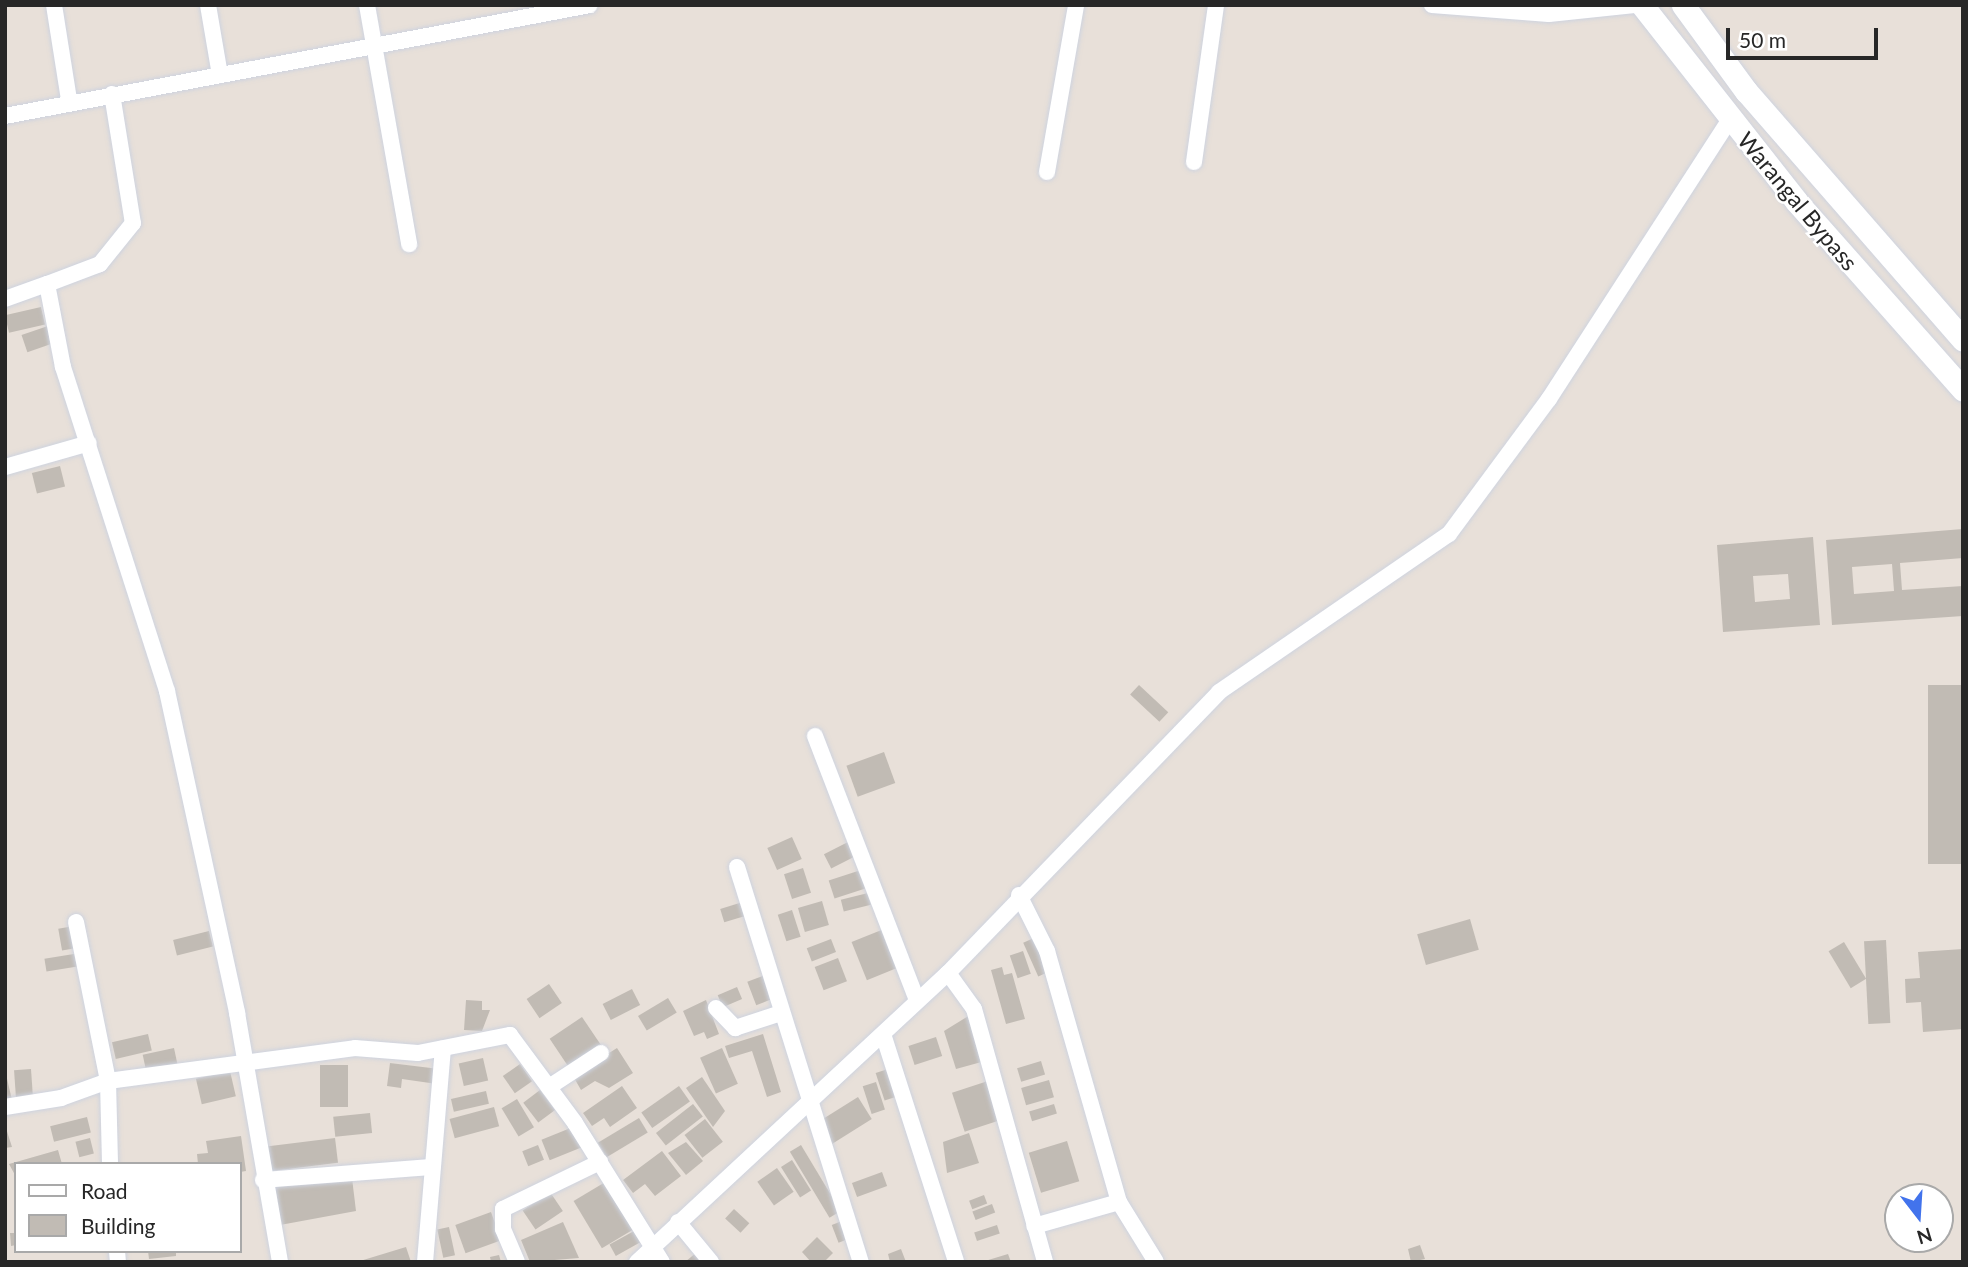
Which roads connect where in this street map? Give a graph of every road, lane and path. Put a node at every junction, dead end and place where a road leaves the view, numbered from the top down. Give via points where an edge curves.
1 (54, 5) edge
2 (208, 5) edge
3 (367, 5) edge
4 (590, 5) edge
5 (1076, 5) edge
6 (1216, 5) edge
7 (1432, 5) edge
8 (1635, 5) edge
9 (1642, 5) edge
10 (1683, 5) edge
11 (375, 45) junction
12 (220, 75) junction
13 (113, 94) junction
14 (69, 100) junction
15 (5, 116) edge
16 (1730, 119) junction
17 (1194, 162) dead end
18 (1047, 173) dead end
19 (409, 244) dead end
20 (47, 284) junction
21 (5, 299) edge
22 (1963, 340) edge
23 (1963, 390) edge
24 (89, 443) junction
25 (5, 467) edge
26 (815, 736) dead end
27 (737, 867) dead end
28 (1019, 895) junction
29 (76, 922) dead end
30 (948, 973) junction
31 (918, 1000) junction
32 (716, 1008) dead end
33 (781, 1013) junction
34 (883, 1034) junction
35 (443, 1049) junction
36 (601, 1053) dead end
37 (242, 1065) junction
38 (108, 1081) junction
39 (549, 1087) junction
40 (808, 1103) junction
41 (5, 1107) edge
42 (110, 1162) edge
43 (600, 1162) junction
44 (433, 1167) junction
45 (263, 1180) junction
46 (1119, 1202) junction
47 (678, 1222) junction
48 (1034, 1226) junction
49 (652, 1247) junction
50 (281, 1262) edge
51 (425, 1262) edge
52 (517, 1262) edge
53 (637, 1262) edge
54 (662, 1262) edge
55 (710, 1262) edge
56 (861, 1262) edge
57 (956, 1262) edge
58 (1045, 1262) edge
59 (1156, 1262) edge

1 - 14 street
2 - 12 street
3 - 11 street
4 - 11 street
5 - 18 street
6 - 17 street
7 - 8 street via 1549,14
9 - 16 main road, Warangal Bypass
10 - 22 main road, Warangal Bypass via 1746,91
11 - 12 street
11 - 19 street
12 - 13 street
13 - 14 street
13 - 20 street via 133,223 100,264
14 - 15 street
16 - 23 main road, Warangal Bypass
16 - 28 street via 1549,399 1449,534 1219,692
20 - 21 street
20 - 24 street via 63,367
24 - 25 street
24 - 37 street via 167,691 237,1013
26 - 31 street
27 - 33 street
28 - 30 street
28 - 46 street via 1047,951
29 - 38 street
30 - 31 street
30 - 48 street via 974,1009
31 - 34 street
32 - 33 street via 735,1028
33 - 40 street
34 - 40 street
34 - 57 street
35 - 37 street via 355,1048
35 - 39 street via 510,1035
35 - 44 street
36 - 39 street
37 - 38 street
37 - 45 street
38 - 41 street via 61,1098
38 - 42 street
39 - 43 street
40 - 47 street
40 - 56 street
43 - 49 street
43 - 52 street via 503,1209 503,1229
44 - 45 street
44 - 51 street
45 - 50 street
46 - 48 street
46 - 59 street
47 - 49 street
47 - 55 street
48 - 58 street
49 - 53 street
49 - 54 street

